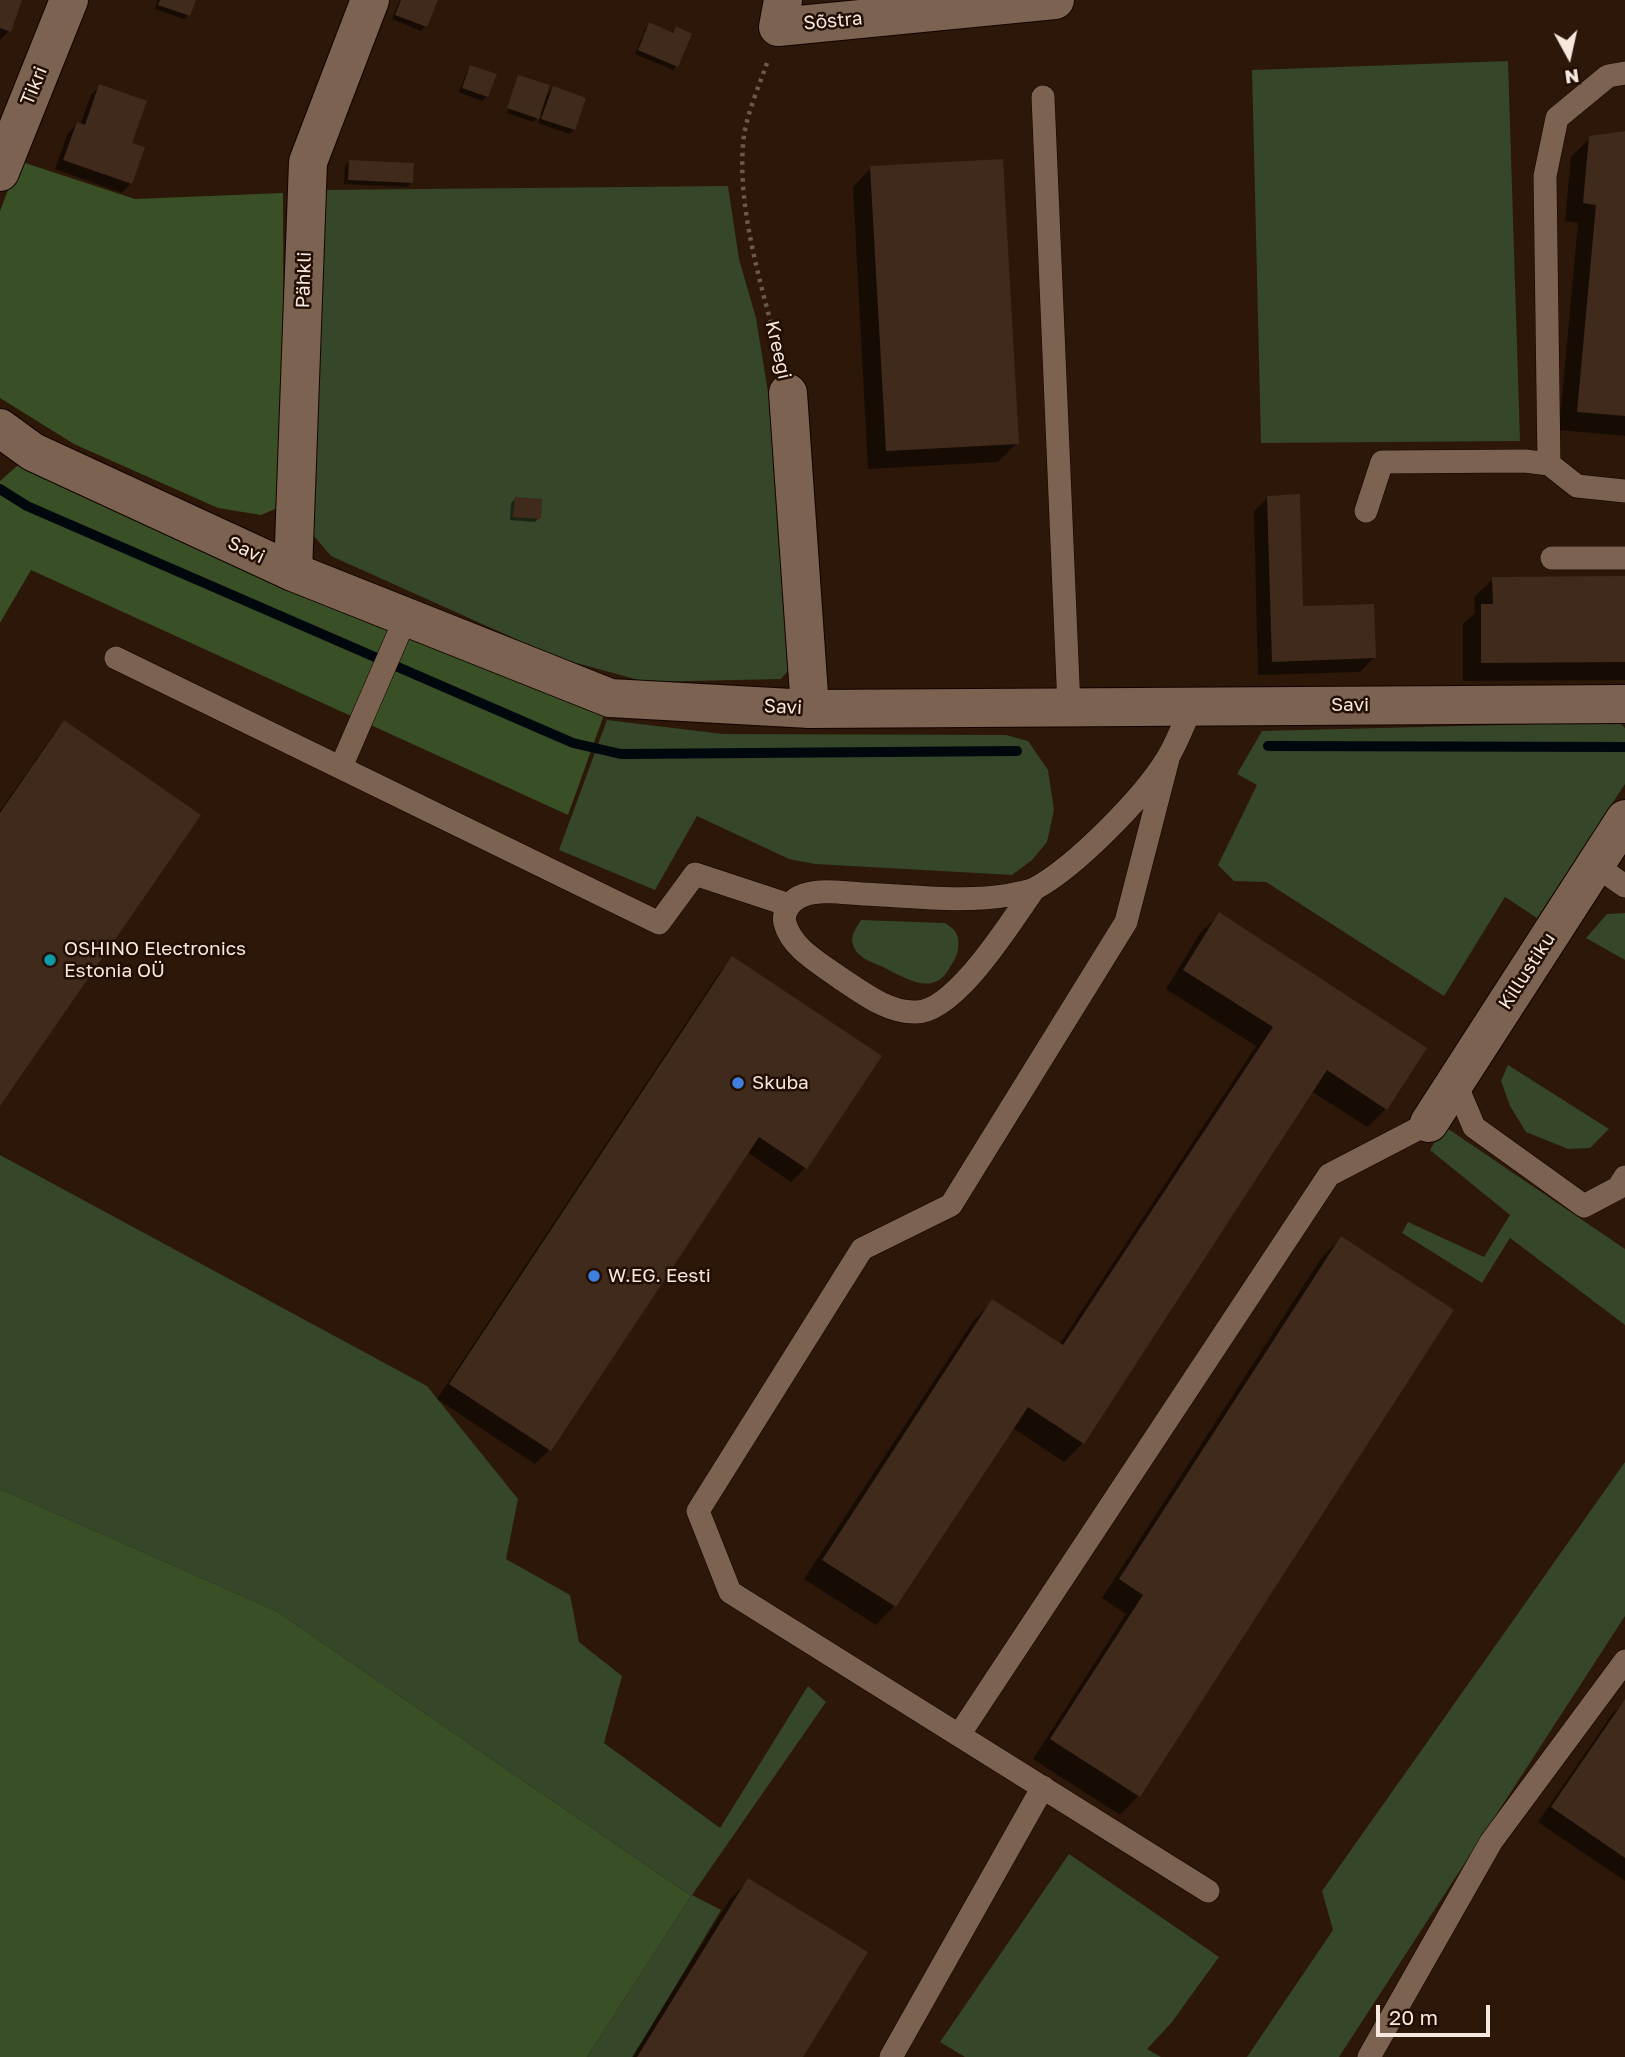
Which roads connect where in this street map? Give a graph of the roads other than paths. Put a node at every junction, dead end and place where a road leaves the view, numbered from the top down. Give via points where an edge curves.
1 (69, 0) edge
2 (370, 0) edge
3 (1055, 0) edge
4 (781, 13) edge
5 (1625, 73) edge
6 (1043, 97) dead end
7 (0, 172) edge
8 (788, 393) road end
9 (0, 428) edge
10 (1549, 464) junction
11 (1625, 491) edge
12 (1366, 511) dead end
13 (1552, 558) dead end
14 (1625, 558) edge
15 (293, 572) junction
16 (400, 632) junction
17 (116, 658) dead end
18 (1625, 704) edge
19 (1192, 706) junction
20 (1069, 707) junction
21 (810, 709) junction
22 (1168, 759) junction
23 (341, 768) junction
24 (1625, 819) edge
25 (1610, 875) edge
26 (1034, 889) junction
27 (789, 905) junction
28 (1455, 1082) junction
29 (1429, 1123) joint
30 (1625, 1177) edge
31 (1625, 1661) edge
32 (959, 1735) junction
33 (1043, 1787) junction
34 (1208, 1891) dead end
35 (891, 2057) edge
36 (1369, 2057) edge

1 - 7 street, Tikri
2 - 15 street, Pähkli via 309,162
3 - 4 street, Sõstra
5 - 10 lane via 1608,76 1557,118 1545,176
6 - 20 lane
8 - 21 street, Kreegi
9 - 15 street, Savi via 33,452
10 - 11 lane via 1577,486
10 - 12 lane via 1382,462
13 - 14 lane
15 - 16 street, Savi
16 - 21 street, Savi via 610,698
16 - 23 lane
17 - 23 lane
18 - 19 street, Savi
19 - 20 street, Savi
19 - 22 lane
20 - 21 street, Savi
22 - 26 lane via 1135,802 1079,856
22 - 32 lane via 1126,922 951,1205 862,1249 698,1511 730,1592
23 - 27 lane via 659,923 695,874
24 - 25 street, Killustiku
25 - 28 street, Killustiku
26 - 27 lane via 962,898 829,892 803,895
26 - 27 lane via 967,981 936,1008 916,1012 872,999 791,939 784,920
28 - 29 street, Killustiku
28 - 30 lane via 1475,1127 1584,1206 1618,1188
29 - 32 lane via 1329,1175
31 - 36 lane via 1491,1842
32 - 33 lane
33 - 34 lane
33 - 35 lane

